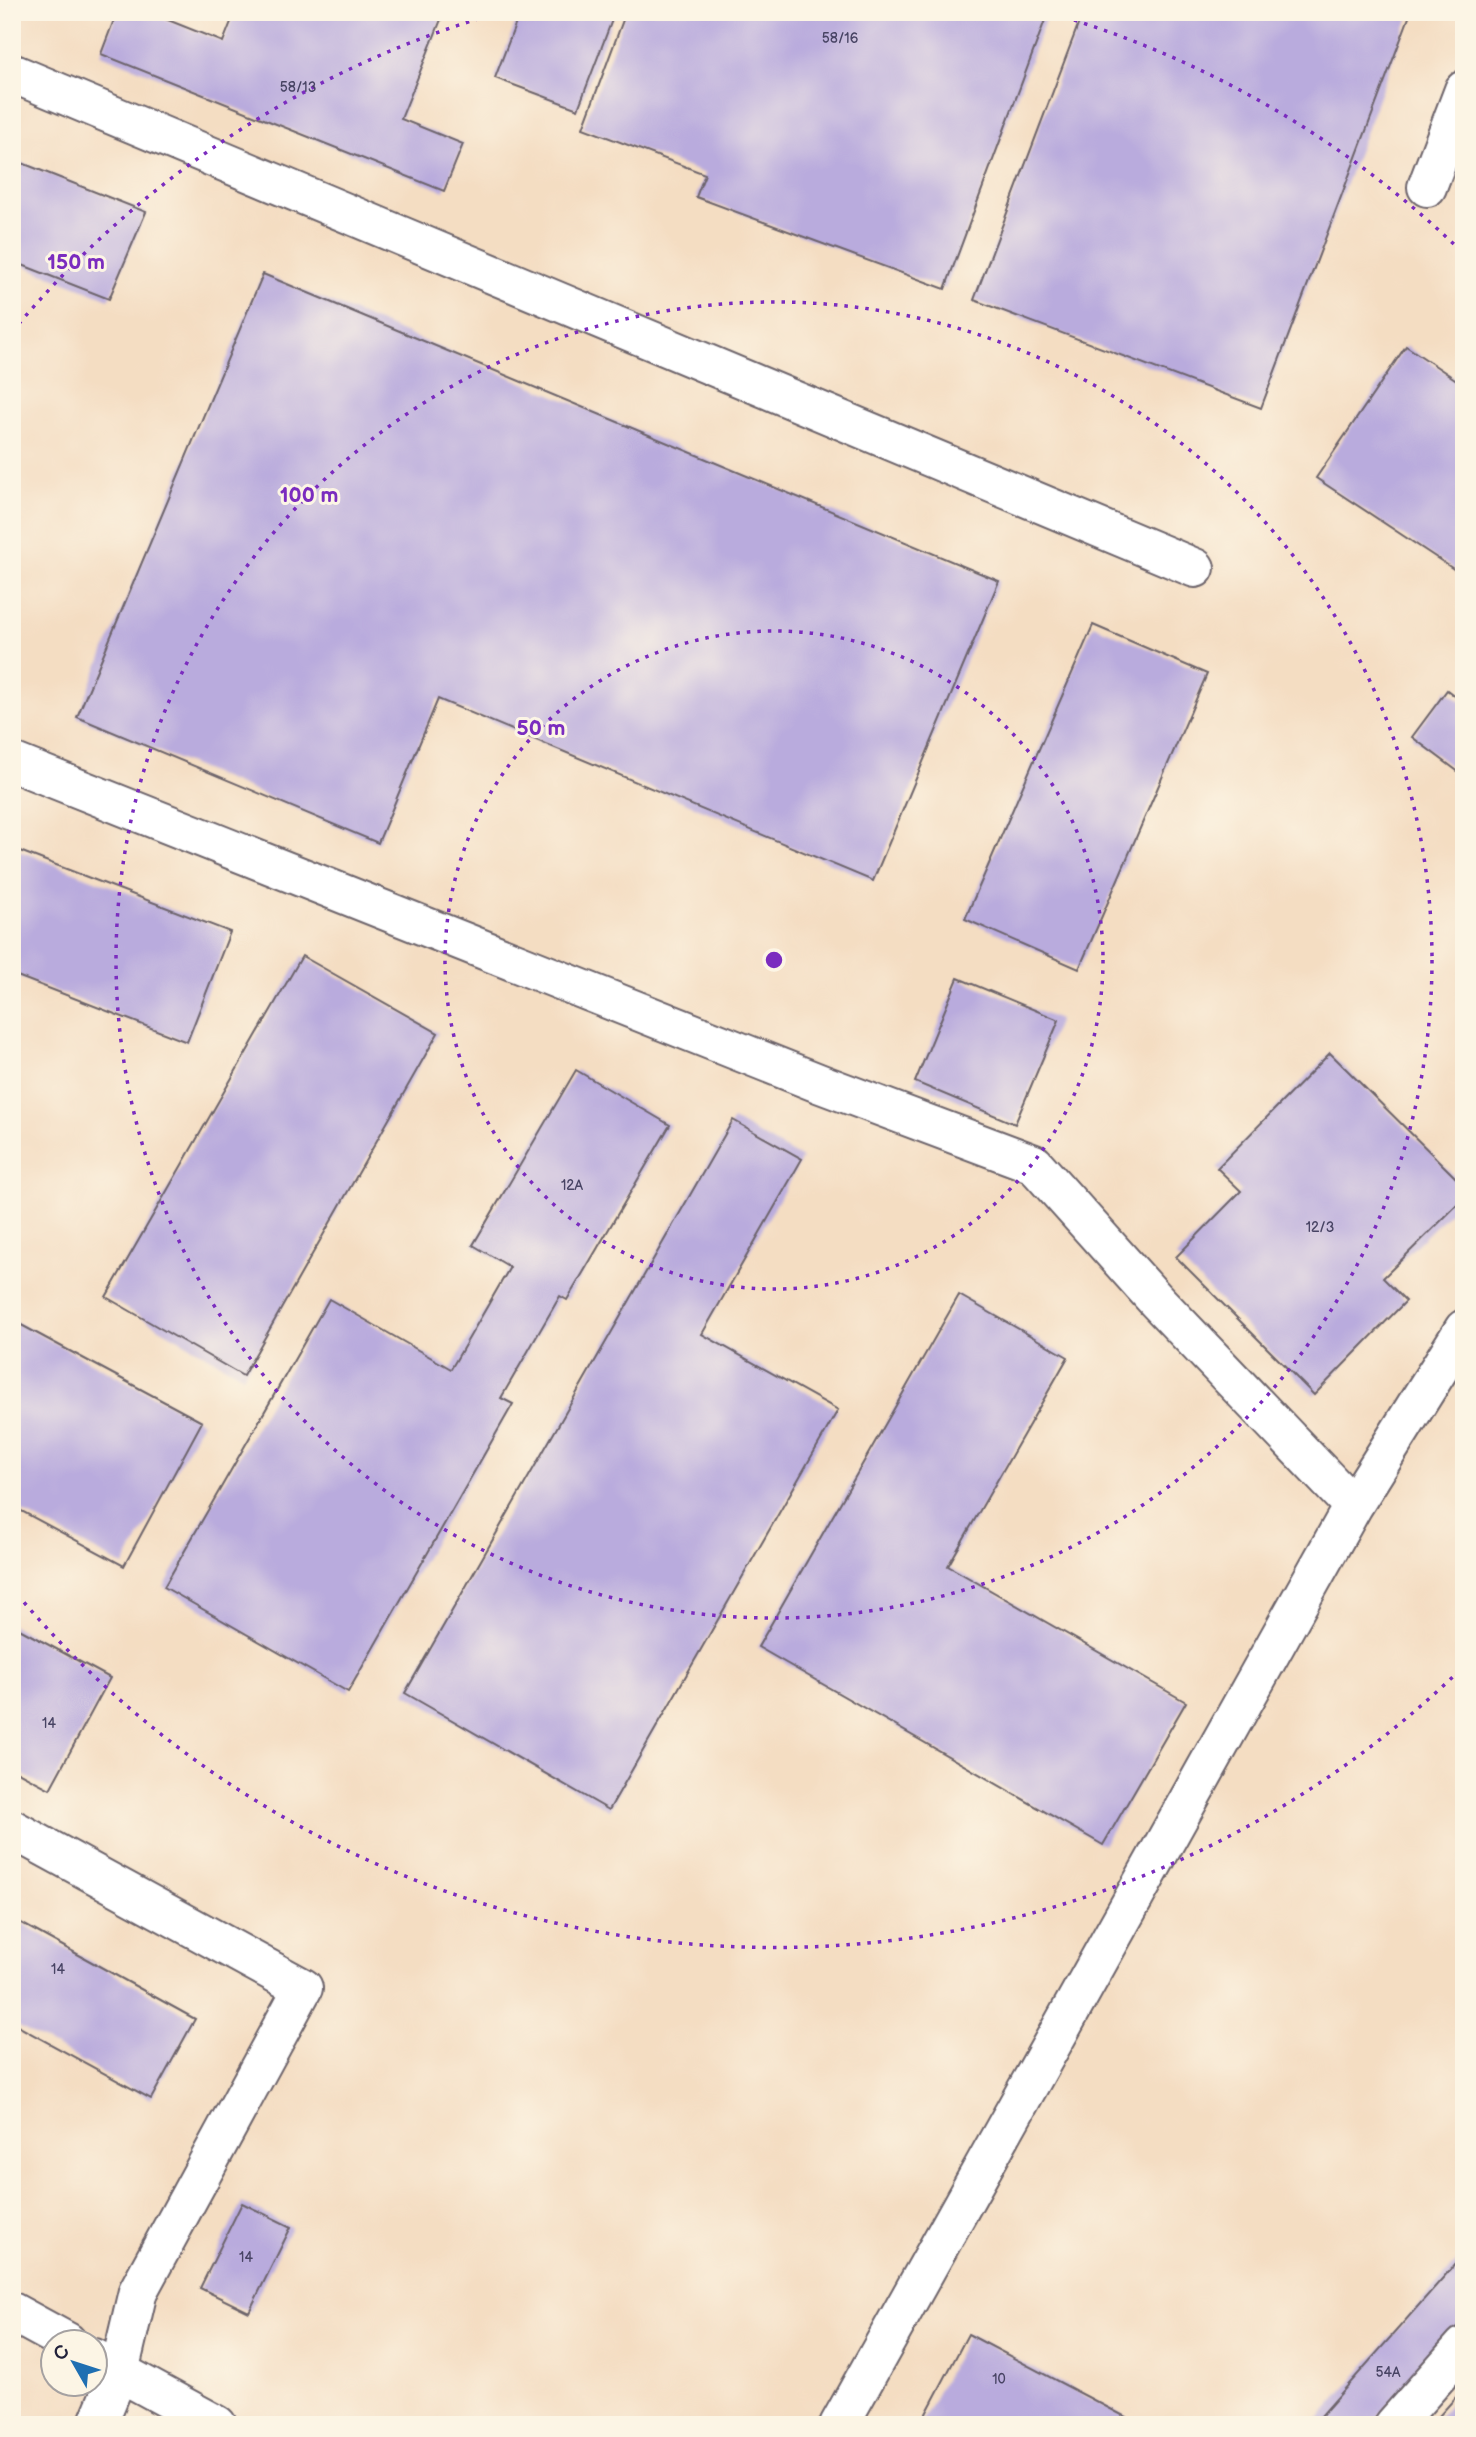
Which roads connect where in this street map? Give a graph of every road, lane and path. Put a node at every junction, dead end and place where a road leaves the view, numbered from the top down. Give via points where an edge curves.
1 (12, 73) edge
2 (1464, 90) edge
3 (1427, 187) dead end
4 (1195, 568) dead end
5 (12, 762) edge
6 (1464, 1329) edge
7 (1353, 1506) junction
8 (12, 1829) edge
9 (12, 2312) edge
10 (40, 2328) edge
11 (1464, 2346) edge
12 (108, 2363) edge
13 (108, 2366) edge
14 (101, 2398) edge
15 (96, 2425) edge
16 (216, 2425) edge
17 (839, 2425) edge
18 (1394, 2425) edge

1 - 4 street
2 - 3 street
5 - 7 street via 821,1084 1034,1164 1156,1300
6 - 7 street
7 - 17 street
8 - 12 street via 303,1988 138,2291
9 - 10 street
11 - 18 street
13 - 16 street
14 - 15 street

